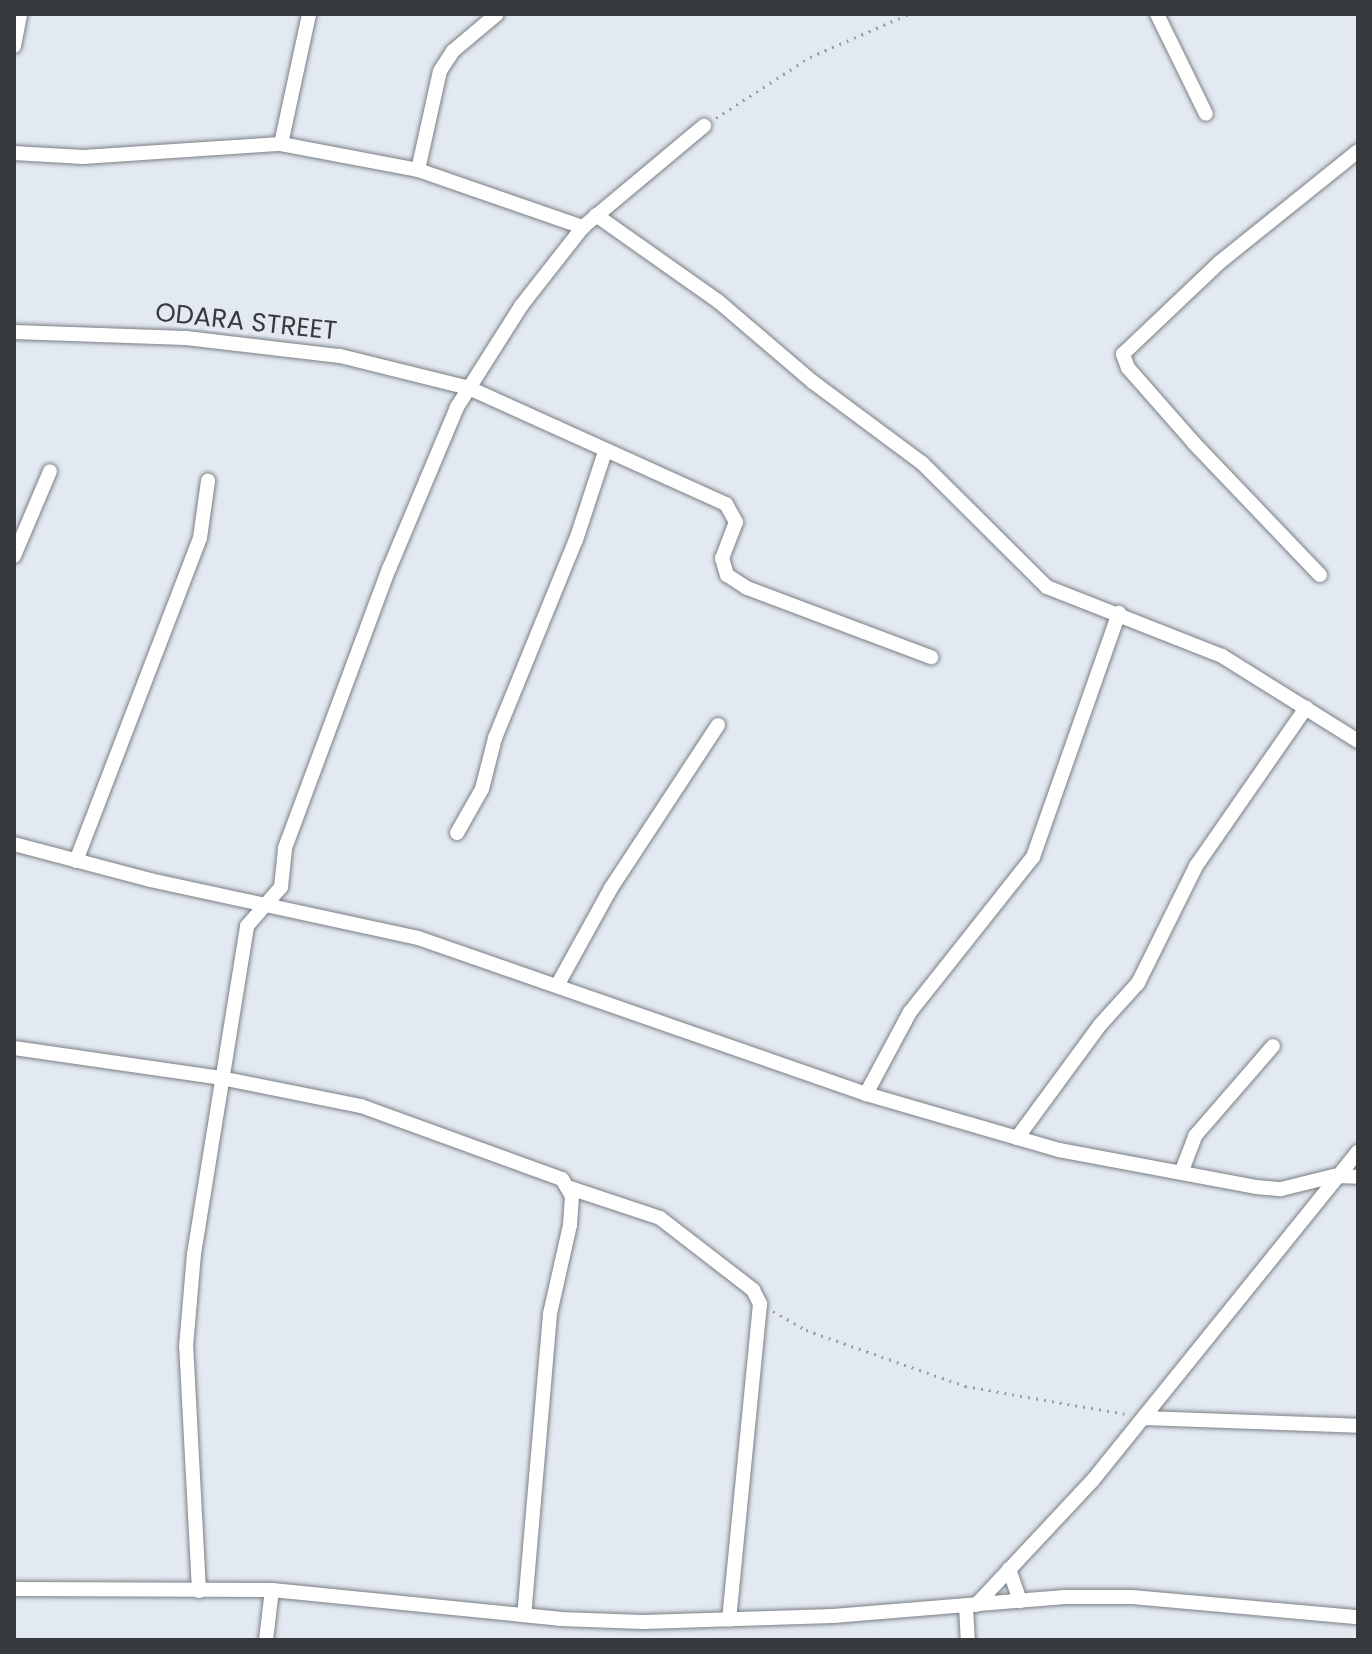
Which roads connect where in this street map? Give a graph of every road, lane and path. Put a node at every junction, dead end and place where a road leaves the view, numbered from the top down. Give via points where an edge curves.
1 (20, 14) edge
2 (309, 14) edge
3 (497, 14) edge
4 (887, 14) edge
5 (909, 14) edge
6 (1157, 14) edge
7 (892, 20) junction
8 (14, 46) edge
9 (1206, 114) dead end
10 (704, 126) joint
11 (281, 144) junction
12 (1358, 151) edge
13 (14, 153) edge
14 (418, 170) junction
15 (596, 215) junction
16 (583, 227) junction
17 (14, 332) edge
18 (469, 388) junction
19 (605, 452) junction
20 (50, 471) dead end
21 (208, 481) dead end
22 (14, 556) edge
23 (1320, 575) dead end
24 (1119, 613) junction
25 (931, 657) dead end
26 (1306, 708) junction
27 (718, 725) dead end
28 (1358, 741) edge
29 (457, 833) dead end
30 (14, 844) edge
31 (76, 861) junction
32 (263, 903) junction
33 (558, 984) junction
34 (1273, 1046) dead end
35 (14, 1048) edge
36 (221, 1078) junction
37 (866, 1094) junction
38 (1017, 1138) junction
39 (1358, 1151) edge
40 (1181, 1173) junction
41 (1334, 1176) junction
42 (1358, 1177) edge
43 (567, 1187) junction
44 (760, 1304) junction
45 (1144, 1418) junction
46 (1358, 1426) edge
47 (1009, 1569) junction
48 (14, 1589) edge
49 (272, 1590) junction
50 (199, 1591) junction
51 (1020, 1601) junction
52 (971, 1605) junction
53 (524, 1615) junction
54 (1358, 1617) edge
55 (729, 1619) junction
56 (266, 1640) edge
57 (968, 1640) edge

1 - 8 street
2 - 11 street
3 - 14 street via 453,51 440,71
4 - 7 path
5 - 7 path
6 - 9 street
7 - 10 path via 810,57
10 - 15 street
11 - 13 street via 83,157
11 - 14 street
12 - 23 street via 1220,262 1123,354 1128,368 1194,443
14 - 16 street
15 - 16 street
15 - 24 street via 718,301 813,382 922,463 1047,587
16 - 18 street via 521,306
17 - 18 street, ODARA STREET via 186,338 340,356
18 - 19 street, ODARA STREET
18 - 32 street via 389,569 285,848 281,887
19 - 25 street, ODARA STREET via 726,504 736,522 722,558 727,575
19 - 29 street via 576,540 495,738 482,789
20 - 22 street
21 - 31 street via 200,538
24 - 26 street via 1222,656
24 - 37 street via 1033,857 910,1012
26 - 28 street
26 - 38 street via 1196,866 1138,983 1100,1025
27 - 33 street via 611,888
30 - 31 street
31 - 32 street
32 - 33 street via 418,938
32 - 36 street via 247,926
33 - 37 street
34 - 40 street via 1195,1136
35 - 36 street
36 - 43 street via 361,1106 562,1179
36 - 50 street via 194,1254 186,1347
37 - 38 street
38 - 40 street
39 - 41 street
40 - 41 street via 1281,1189
41 - 42 street
41 - 45 street
43 - 44 street via 660,1218 753,1290
43 - 53 street via 572,1196 570,1225 550,1314
44 - 45 path via 806,1330 965,1386
44 - 55 street
45 - 46 street
45 - 47 street
47 - 51 street
47 - 52 street
48 - 50 street
49 - 50 street
49 - 53 street
49 - 56 street
51 - 52 street
51 - 54 street via 1132,1597
52 - 55 street
52 - 57 street
53 - 55 street via 643,1622

